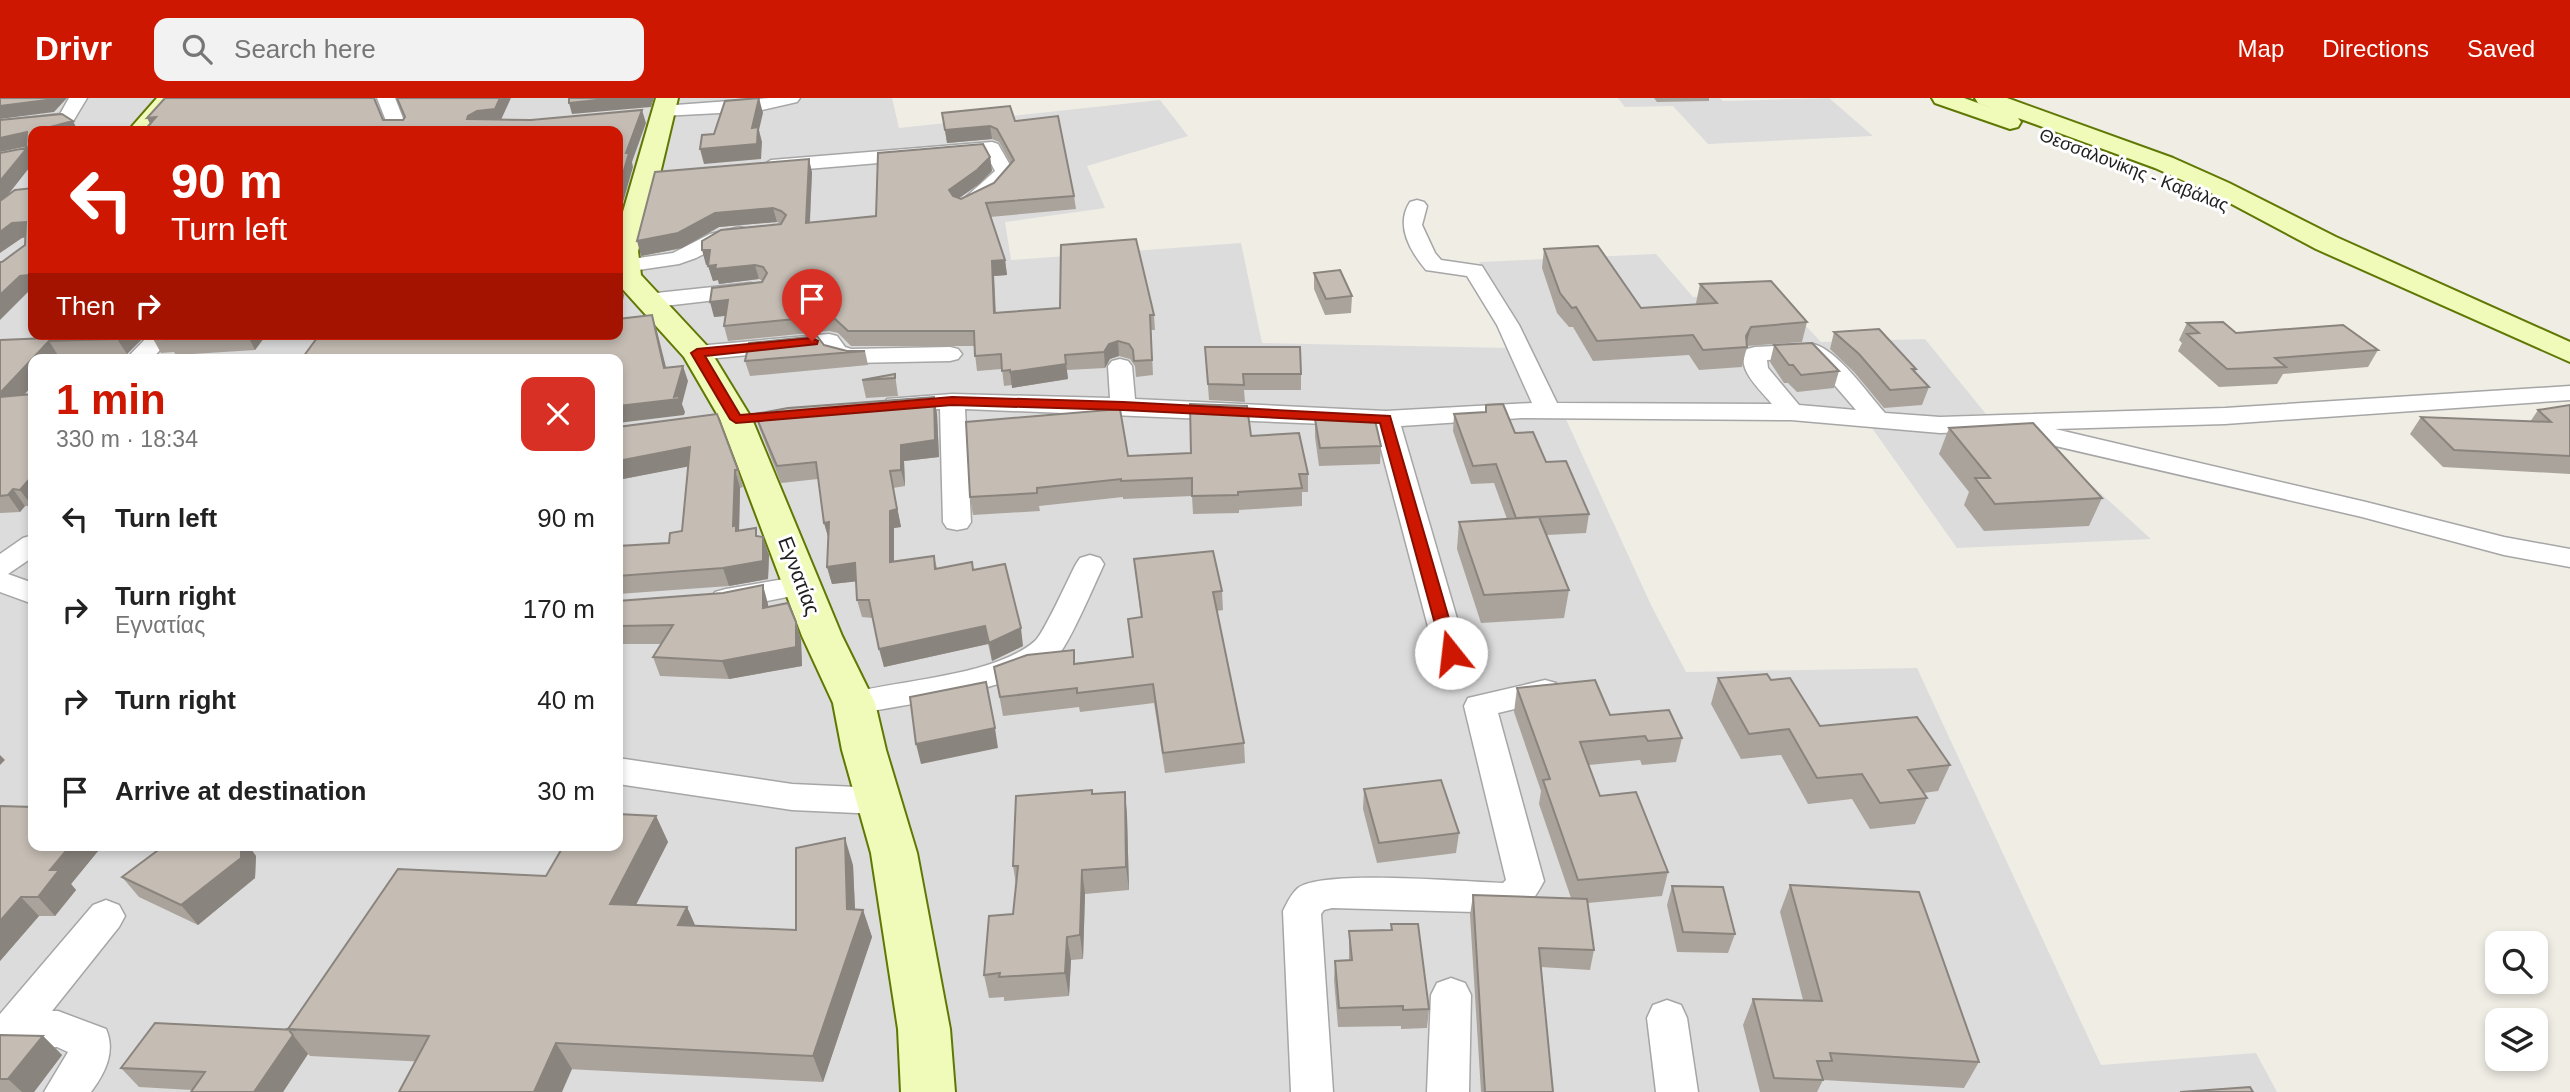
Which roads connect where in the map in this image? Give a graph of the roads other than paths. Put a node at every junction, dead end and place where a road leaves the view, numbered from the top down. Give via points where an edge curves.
1 (78, 98) edge
2 (169, 98) edge
3 (386, 98) edge
4 (791, 98) edge
5 (1943, 98) edge
6 (1986, 98) edge
7 (659, 110) edge
8 (0, 126) edge
9 (144, 126) edge
10 (396, 126) edge
11 (756, 168) edge
12 (964, 204) edge
13 (1417, 206) dead end
14 (764, 231) edge
15 (2326, 243) junction
16 (623, 257) edge
17 (623, 267) edge
18 (623, 270) edge
19 (758, 289) edge
20 (647, 301) junction
21 (157, 340) edge
22 (697, 353) junction
23 (2570, 353) edge
24 (143, 354) edge
25 (950, 354) dead end
26 (1120, 366) dead end
27 (2570, 393) edge
28 (952, 401) junction
29 (874, 406) edge
30 (1123, 406) junction
31 (1548, 410) junction
32 (1791, 412) junction
33 (1876, 418) junction
34 (1386, 419) junction
35 (1940, 425) junction
36 (957, 522) dead end
37 (28, 548) edge
38 (2570, 558) edge
39 (1090, 564) dead end
40 (2, 571) edge
41 (802, 585) junction
42 (28, 590) edge
43 (704, 601) edge
44 (1451, 653) dead end
45 (1545, 691) edge
46 (854, 703) junction
47 (623, 772) edge
48 (878, 801) junction
49 (106, 916) dead end
50 (1451, 995) dead end
51 (1667, 1018) dead end
52 (5, 1032) edge
53 (65, 1092) edge
54 (928, 1092) edge
55 (1312, 1092) edge
56 (1448, 1092) edge
57 (1677, 1092) edge

1 - 8 street via 73,123
2 - 9 street
3 - 10 street
4 - 7 street via 758,106
5 - 15 street, Θεσσαλονίκης - Καβάλας
6 - 15 street, Θεσσαλονίκης - Καβάλας via 2164,163
7 - 16 street via 654,177
11 - 12 street via 992,148 1005,172 988,190
13 - 31 street via 1412,225 1424,255 1434,265 1474,271 1508,324
14 - 17 street via 719,236 672,260
15 - 23 street, Θεσσαλονίκης - Καβάλας
18 - 20 street, Εγνατίας
19 - 20 street
20 - 22 street, Εγνατίας
21 - 24 street
22 - 25 street via 829,341 836,352 851,356
22 - 41 street, Εγνατίας via 736,420
26 - 30 street
27 - 35 street via 2225,416
28 - 29 street
28 - 30 street
28 - 36 street
30 - 34 street
31 - 32 street
31 - 34 street
32 - 33 street
32 - 33 street via 1756,369 1755,354 1814,351
33 - 35 street
34 - 44 street
35 - 38 street via 2052,436 2504,547
37 - 40 street
39 - 46 street via 1048,647 1009,669
40 - 42 street
41 - 43 street
41 - 46 street, Εγνατίας
45 - 55 street via 1480,706 1525,881 1520,891 1510,898 1332,893 1312,898 1303,911
46 - 48 street, Εγνατίας
47 - 48 street via 792,797
48 - 54 street, Εγνατίας via 894,853 924,1029
49 - 52 street
50 - 56 street
51 - 57 street
52 - 53 street via 58,1029 91,1042 86,1066

